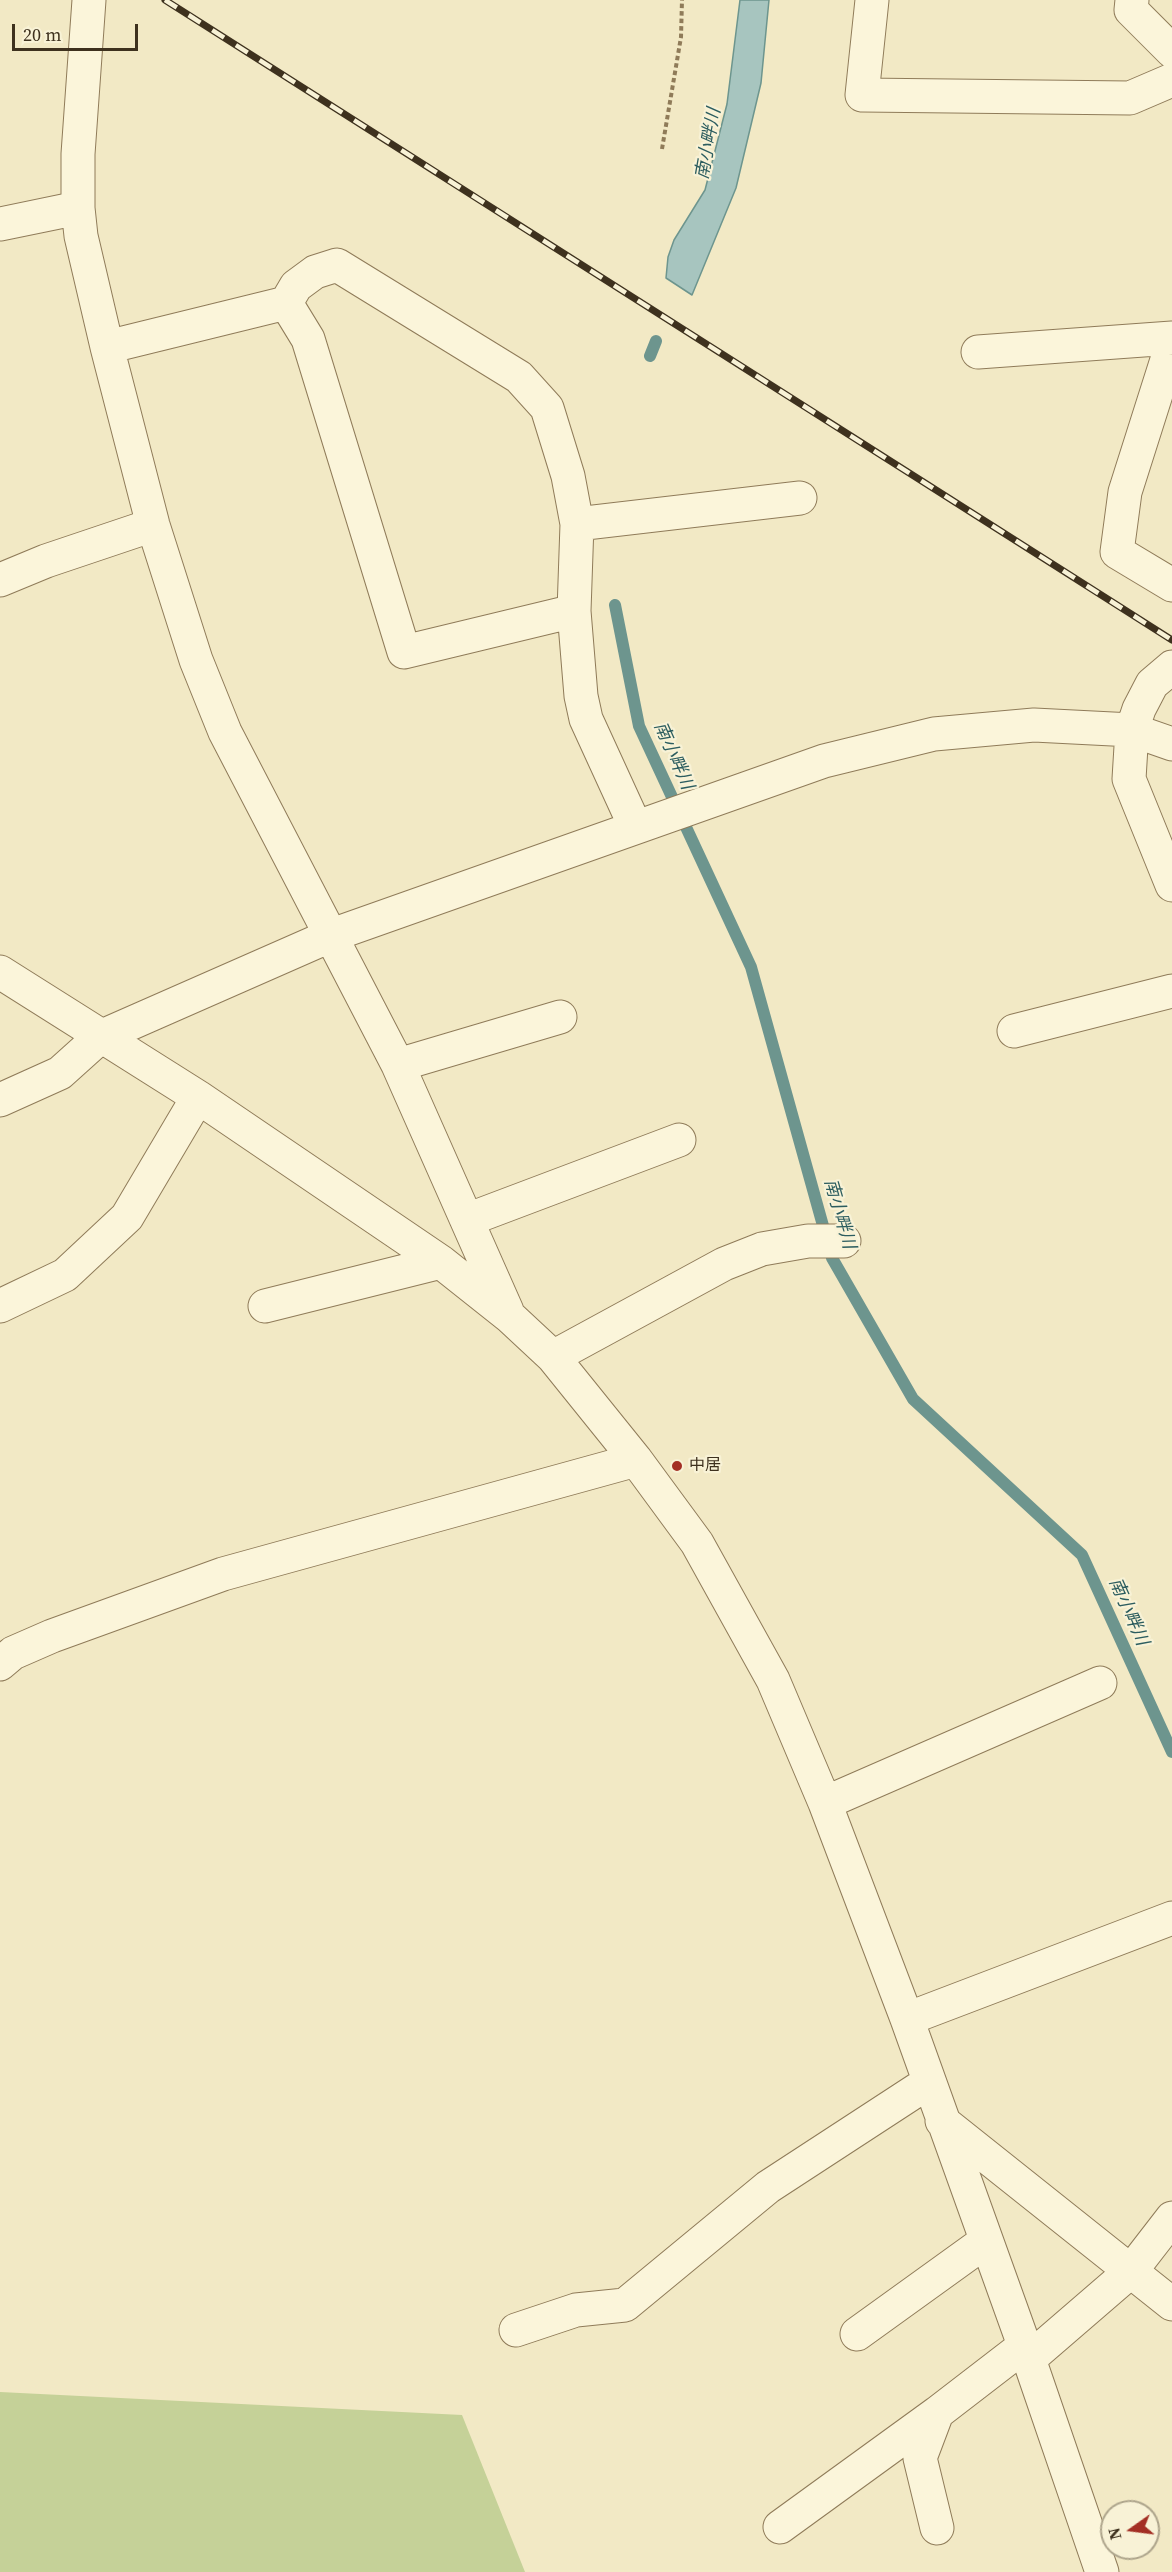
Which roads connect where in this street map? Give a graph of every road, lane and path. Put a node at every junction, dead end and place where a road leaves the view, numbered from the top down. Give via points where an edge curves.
1 (89, 0) edge
2 (682, 0) edge
3 (872, 0) edge
4 (1132, 0) edge
5 (1172, 51) edge
6 (1172, 80) edge
7 (662, 149) dead end
8 (78, 208) junction
9 (0, 224) edge
10 (286, 303) junction
11 (1172, 338) edge
12 (1172, 344) edge
13 (107, 347) junction
14 (978, 352) dead end
15 (800, 498) dead end
16 (577, 524) junction
17 (153, 525) junction
18 (0, 580) edge
19 (1172, 585) edge
20 (574, 611) junction
21 (1172, 667) edge
22 (1132, 730) junction
23 (1172, 744) edge
24 (647, 822) junction
25 (1172, 885) edge
26 (332, 935) junction
27 (0, 972) edge
28 (1172, 991) edge
29 (560, 1017) dead end
30 (1014, 1032) dead end
31 (100, 1037) junction
32 (398, 1065) junction
33 (198, 1096) junction
34 (0, 1100) edge
35 (680, 1140) dead end
36 (467, 1220) junction
37 (844, 1241) dead end
38 (441, 1262) junction
39 (0, 1306) edge
40 (265, 1306) dead end
41 (509, 1316) junction
42 (553, 1357) junction
43 (636, 1460) junction
44 (0, 1664) edge
45 (1100, 1683) dead end
46 (825, 1803) junction
47 (1172, 1918) edge
48 (907, 2019) junction
49 (929, 2082) junction
50 (942, 2121) junction
51 (1172, 2218) edge
52 (986, 2241) junction
53 (1131, 2271) junction
54 (1172, 2304) edge
55 (516, 2330) dead end
56 (857, 2334) dead end
57 (1027, 2352) junction
58 (937, 2413) junction
59 (780, 2527) dead end
60 (937, 2529) dead end
61 (1102, 2572) edge

1 - 8 street
2 - 7 path via 681,37
3 - 6 street via 862,95 1130,99
4 - 5 street via 1131,10
8 - 9 street
8 - 13 street
10 - 13 street
10 - 16 street via 297,286 315,272 337,265 519,377 547,408 568,476
10 - 20 street via 308,339 404,652
11 - 14 street
12 - 19 street via 1125,492 1117,552
13 - 17 street
15 - 16 street
16 - 20 street
17 - 18 street
17 - 26 street via 196,660 225,732
20 - 24 street via 586,719
21 - 22 street via 1152,684
22 - 23 street
22 - 24 street via 1034,725 934,734 824,761
22 - 25 street via 1129,779
24 - 26 street
26 - 31 street
26 - 32 street
27 - 31 street
28 - 30 street
29 - 32 street
31 - 33 street
31 - 34 street via 60,1073
32 - 36 street
33 - 38 street
33 - 39 street via 127,1217 65,1275
35 - 36 street
36 - 41 street
37 - 42 street via 808,1241 762,1249 724,1264
38 - 40 street
38 - 41 street
41 - 42 street
42 - 43 street
43 - 44 street via 223,1574 52,1636 13,1653
43 - 46 street via 697,1544 773,1680
45 - 46 street
46 - 48 street
47 - 48 street
48 - 49 street
49 - 50 street
49 - 55 street via 768,2187 625,2305 576,2310
50 - 52 street
50 - 53 street
51 - 53 street
52 - 56 street
52 - 57 street
53 - 54 street
53 - 57 street
57 - 58 street
57 - 61 street
58 - 59 street
58 - 60 street via 920,2458

